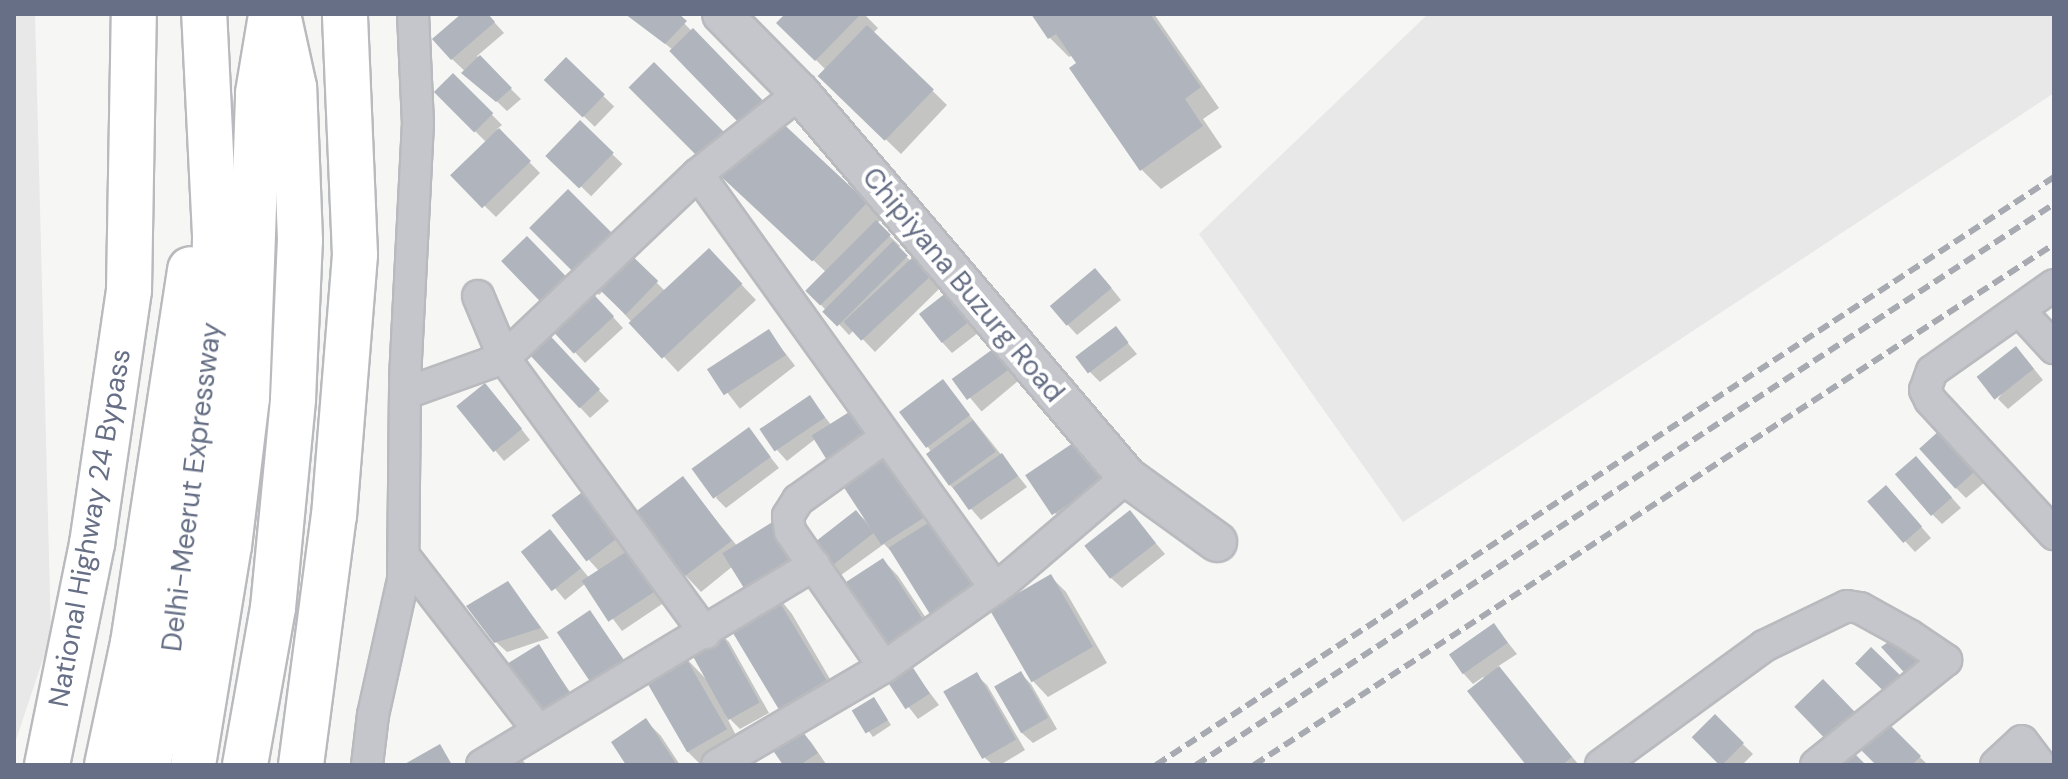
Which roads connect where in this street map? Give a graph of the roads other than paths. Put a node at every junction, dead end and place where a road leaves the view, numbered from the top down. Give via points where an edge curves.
1 (134, 14) edge
2 (204, 14) edge
3 (271, 14) edge
4 (278, 14) edge
5 (345, 14) edge
6 (413, 14) edge
7 (722, 14) edge
8 (800, 93) junction
9 (698, 174) junction
10 (213, 253) junction
11 (2054, 285) edge
12 (478, 296) dead end
13 (2019, 310) junction
14 (2054, 348) edge
15 (504, 358) junction
16 (406, 393) junction
17 (886, 437) junction
18 (1127, 477) junction
19 (2054, 534) edge
20 (1217, 542) dead end
21 (403, 555) junction
22 (814, 565) junction
23 (995, 588) junction
24 (705, 633) junction
25 (884, 667) junction
26 (539, 731) junction
27 (47, 765) edge
28 (107, 765) edge
29 (148, 765) edge
30 (193, 765) edge
31 (245, 765) edge
32 (301, 765) edge
33 (367, 765) edge
34 (482, 765) edge
35 (717, 765) edge
36 (1601, 765) edge
37 (1816, 765) edge
38 (1996, 765) edge
39 (2040, 765) edge

1 - 27 highway, National Highway 24 Bypass via 129,290 92,544
2 - 10 highway
3 - 10 highway, Delhi-Meerut Expressway via 258,93 254,217
4 - 31 highway via 294,87 299,226 286,480 273,608
5 - 32 highway via 354,248 334,516
6 - 16 street via 418,124
7 - 8 street, Chipiyana Buzurg Road
8 - 9 street
8 - 18 street, Chipiyana Buzurg Road
9 - 15 street
9 - 17 street
10 - 28 highway
10 - 29 highway, Delhi-Meerut Expressway via 213,352 203,441 174,643
10 - 30 highway, Delhi-Meerut Expressway via 247,398
11 - 13 street
12 - 15 street
13 - 14 street
13 - 19 street via 1932,371 1925,390
15 - 16 street
15 - 24 street
16 - 21 street
17 - 22 street via 798,500 788,516 790,531
17 - 23 street
18 - 20 street, Chipiyana Buzurg Road
18 - 23 street
21 - 26 street
21 - 33 street via 398,615 373,715
22 - 24 street
22 - 25 street
23 - 25 street
24 - 26 street
25 - 35 street
26 - 34 street
36 - 37 street via 1764,646 1847,606 1860,608 1946,660
38 - 39 street via 2022,741

